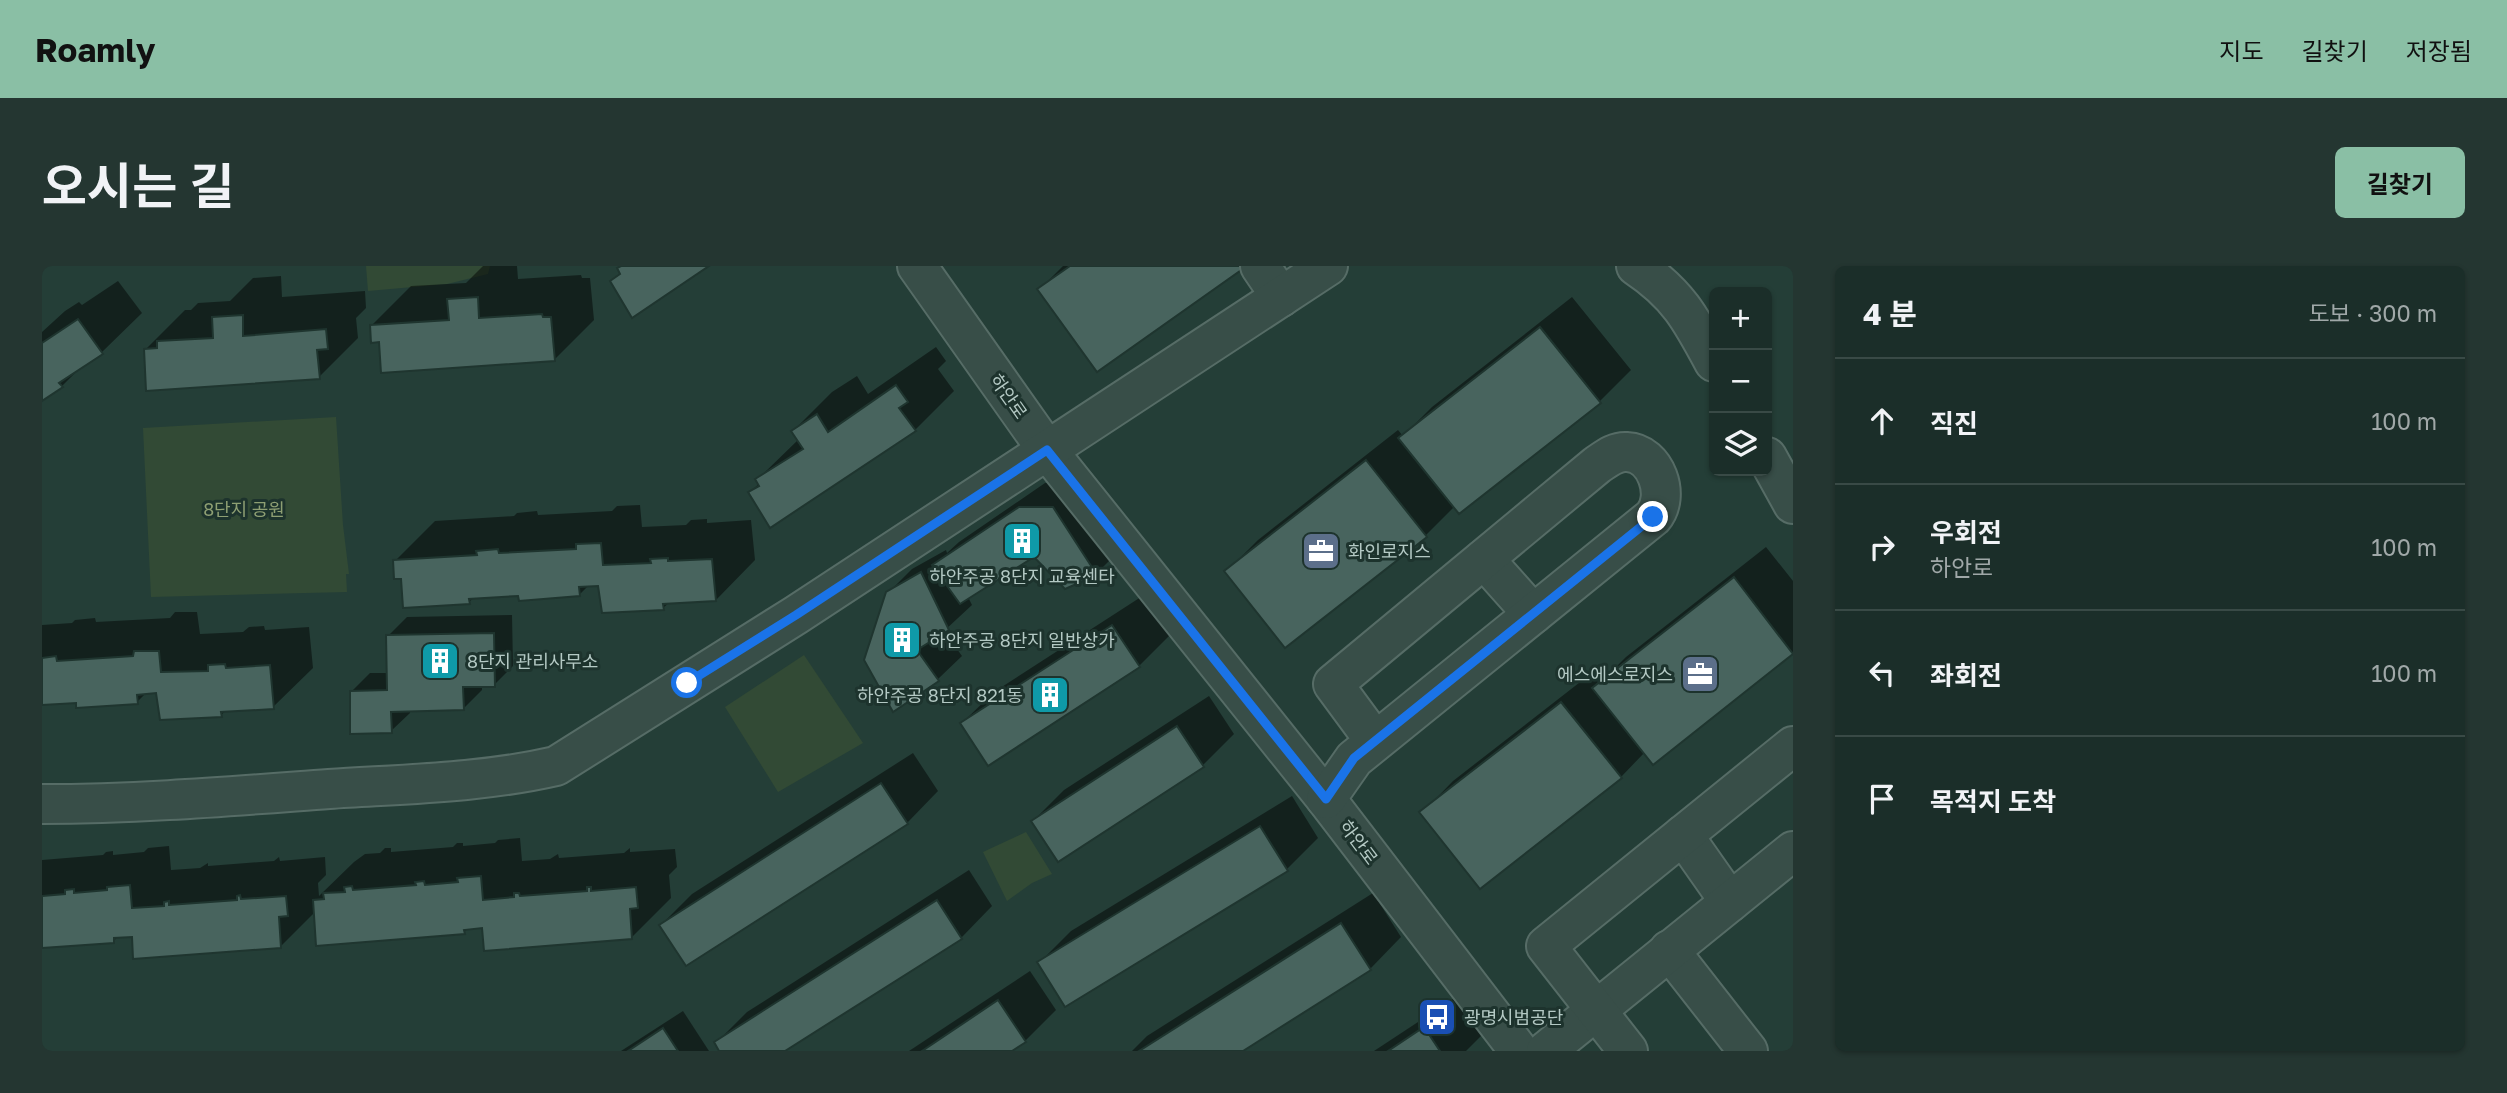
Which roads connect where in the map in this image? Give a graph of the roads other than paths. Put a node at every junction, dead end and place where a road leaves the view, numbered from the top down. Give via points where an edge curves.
1 (918, 266) edge
2 (1328, 266) edge
3 (1636, 266) edge
4 (1271, 281) edge
5 (1709, 353) edge
6 (1047, 450) junction
7 (1772, 466) edge
8 (1793, 504) edge
9 (1484, 559) junction
10 (1533, 614) junction
11 (1375, 741) junction
12 (1793, 747) edge
13 (1326, 799) junction
14 (42, 804) edge
15 (1683, 835) junction
16 (1793, 851) edge
17 (1730, 902) junction
18 (1670, 950) junction
19 (1595, 1010) junction
20 (1519, 1051) edge
21 (1546, 1051) edge
22 (1628, 1051) edge
23 (1748, 1051) edge

1 - 6 street, 하안로
2 - 4 street
3 - 5 street via 1686,310
4 - 6 street
6 - 13 street, 하안로
6 - 14 street via 556,766 480,779 105,804
7 - 8 street
9 - 10 street
9 - 10 street via 1616,453 1639,454 1645,459 1662,490 1658,511
9 - 11 street via 1334,684
10 - 11 street
11 - 13 street via 1354,758
12 - 15 street
13 - 20 street, 하안로
15 - 17 street
15 - 19 street via 1546,946
16 - 17 street
17 - 18 street
18 - 19 street
18 - 23 street
19 - 21 street
19 - 22 street

